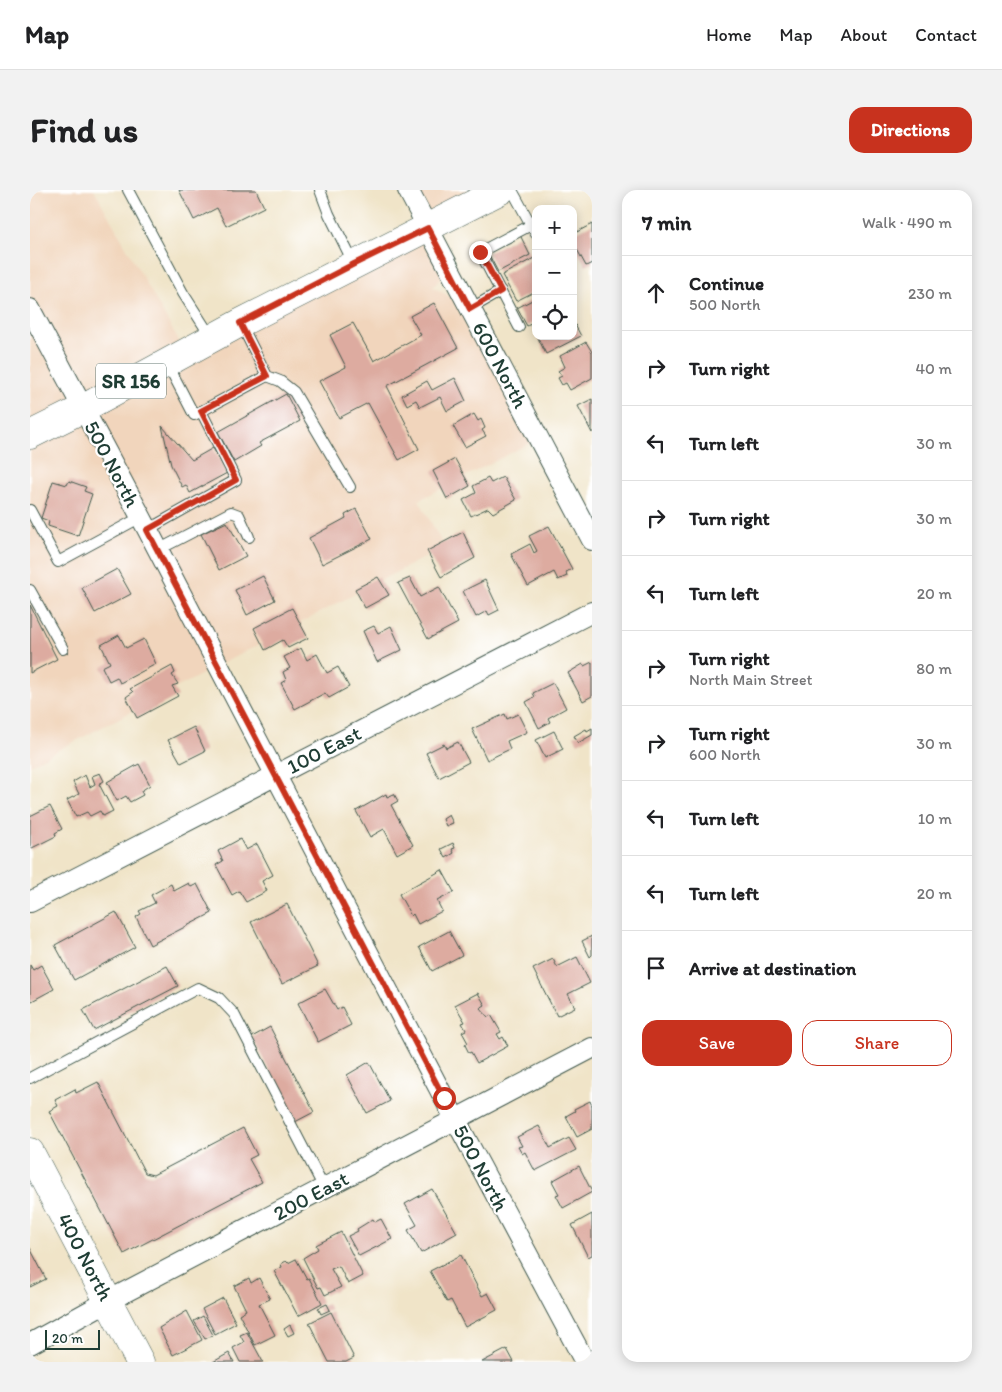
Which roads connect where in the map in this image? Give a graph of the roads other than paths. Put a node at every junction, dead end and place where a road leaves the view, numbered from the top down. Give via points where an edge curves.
1 (128, 190) edge
2 (320, 190) edge
3 (408, 190) edge
4 (501, 190) edge
5 (512, 190) edge
6 (531, 225) joint
7 (428, 228) junction
8 (354, 264) junction
9 (501, 291) junction
10 (30, 309) edge
11 (470, 309) junction
12 (240, 323) junction
13 (519, 327) dead end
14 (212, 338) junction
15 (167, 362) junction
16 (267, 376) junction
17 (82, 409) junction
18 (201, 411) junction
19 (30, 435) edge
20 (350, 487) dead end
21 (30, 510) edge
22 (144, 523) junction
23 (249, 537) dead end
24 (592, 540) edge
25 (158, 550) junction
26 (30, 590) edge
27 (592, 612) edge
28 (63, 649) dead end
29 (274, 776) junction
30 (30, 902) edge
31 (592, 1048) edge
32 (30, 1078) edge
33 (455, 1119) junction
34 (30, 1152) edge
35 (324, 1188) junction
36 (108, 1301) junction
37 (30, 1344) edge
38 (140, 1362) edge
39 (585, 1362) edge

1 - 14 lane via 183,293
2 - 8 lane
3 - 7 street, 600 North
4 - 7 main road, SR 156
5 - 6 lane
6 - 9 lane via 480,252
7 - 8 main road, SR 156
7 - 11 street, 600 North
8 - 12 main road, SR 156
9 - 11 lane
9 - 13 lane
10 - 17 street, 500 North
11 - 24 street, 600 North
12 - 14 main road, SR 156
12 - 16 lane
14 - 15 main road, SR 156
15 - 17 main road, SR 156
15 - 18 lane via 194,415
16 - 18 lane
16 - 20 lane via 294,392
17 - 19 main road, SR 156
17 - 22 street, 500 North
18 - 22 lane via 236,480
21 - 22 lane via 58,562
22 - 25 street, 500 North
23 - 25 lane via 239,515 231,512
25 - 29 street, 500 North
26 - 28 lane
27 - 29 street, 100 East
29 - 30 street, 100 East
29 - 33 street, 500 North
31 - 33 street, 200 East
32 - 35 lane via 198,988 219,998 234,1014
33 - 35 street, 200 East
33 - 39 street, 500 North
34 - 36 main road, 400 North
35 - 36 street, 200 East
36 - 37 street, 200 East
36 - 38 main road, 400 North

